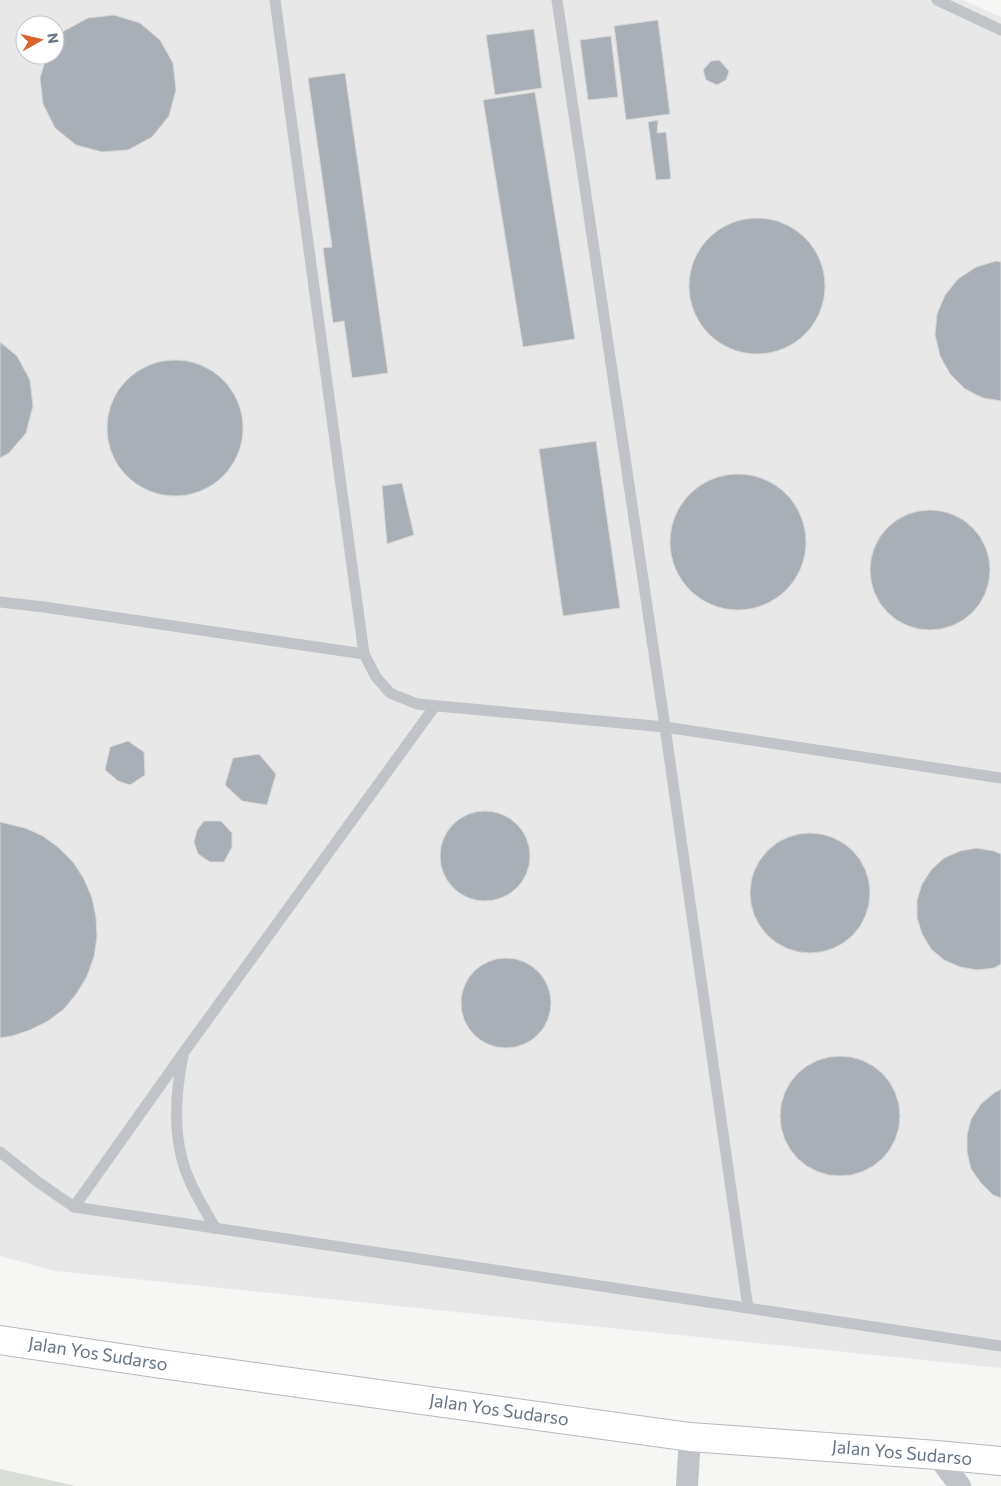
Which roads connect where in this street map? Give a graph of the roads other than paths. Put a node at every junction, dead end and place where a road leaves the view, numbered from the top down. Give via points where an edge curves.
1 (275, 0) edge
2 (557, 0) edge
3 (936, 0) edge
4 (1001, 30) edge
5 (0, 602) edge
6 (364, 654) junction
7 (435, 706) junction
8 (664, 727) junction
9 (1001, 778) edge
10 (184, 1052) junction
11 (0, 1152) edge
12 (74, 1207) junction
13 (215, 1228) junction
14 (748, 1308) junction
15 (0, 1340) edge
16 (1001, 1346) edge
17 (690, 1437) junction
18 (937, 1455) junction
19 (1001, 1461) edge
20 (687, 1486) edge
21 (960, 1486) edge

1 - 6 lane
2 - 8 lane
3 - 4 lane
5 - 6 lane
6 - 7 lane via 376,677 390,693 417,704
7 - 8 lane
7 - 10 lane
8 - 9 lane
8 - 14 lane
10 - 12 lane
10 - 13 lane via 177,1089 178,1140 191,1184
11 - 12 lane
12 - 13 lane
13 - 14 lane
14 - 16 lane
15 - 17 main road, Jalan Yos Sudarso
17 - 18 main road, Jalan Yos Sudarso
17 - 20 street
18 - 19 main road, Jalan Yos Sudarso
18 - 21 street

